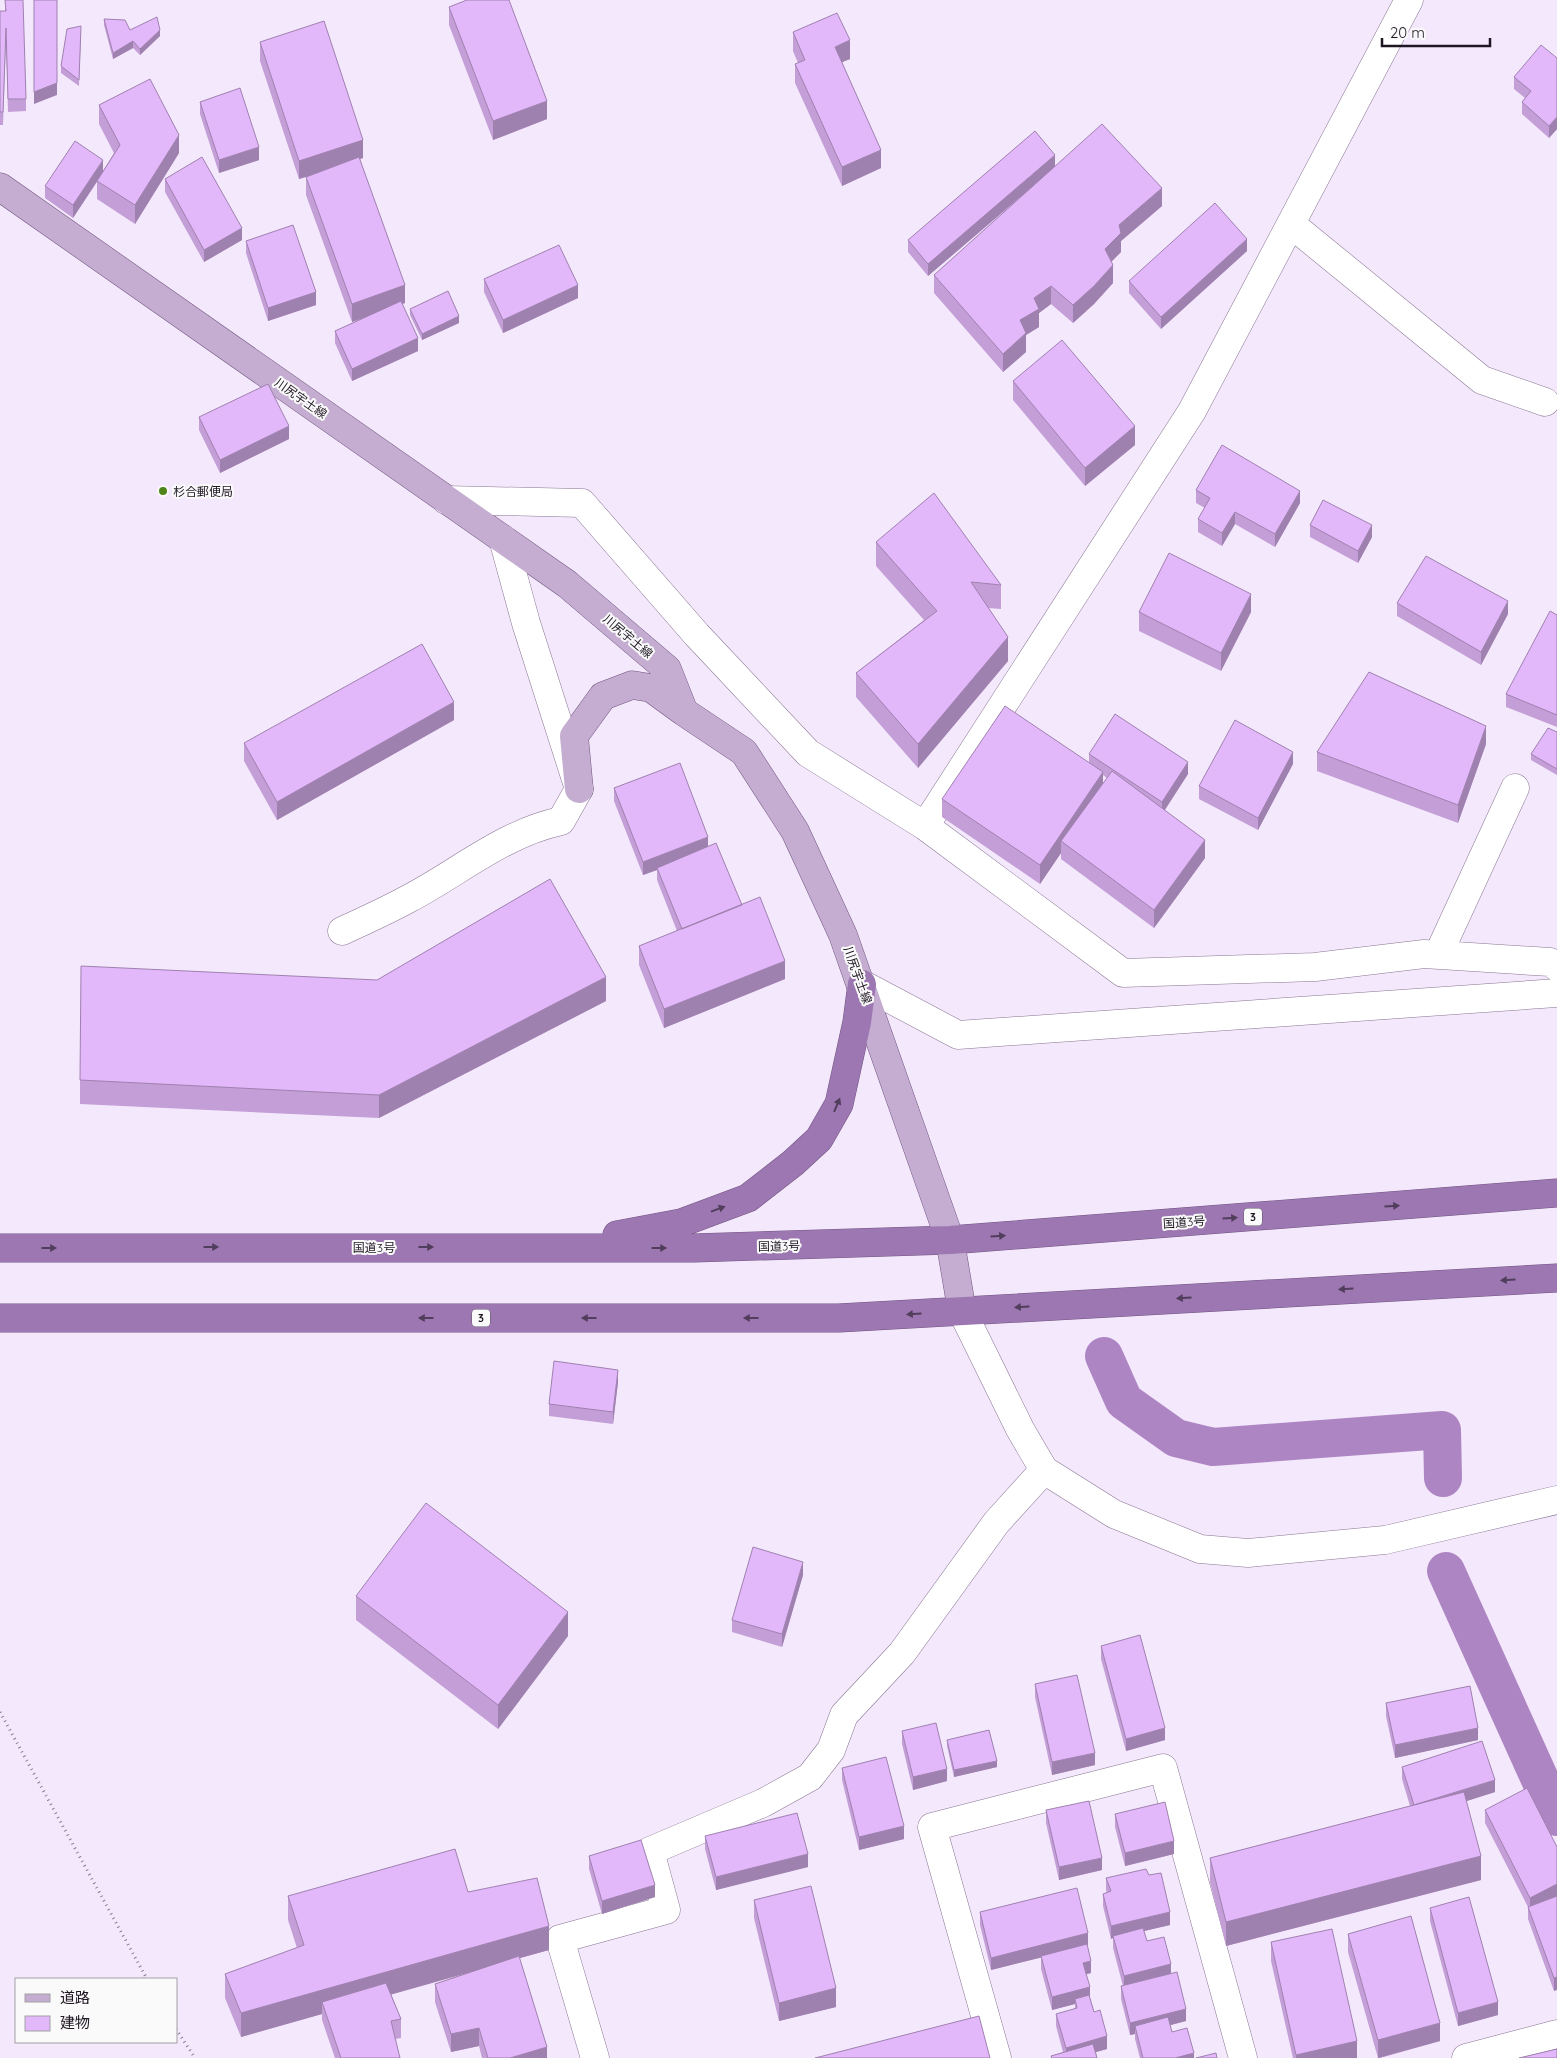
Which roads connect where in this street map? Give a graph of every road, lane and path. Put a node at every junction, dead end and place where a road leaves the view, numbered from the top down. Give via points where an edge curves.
1 (1409, 0) edge
2 (0, 187) edge
3 (1290, 224) junction
4 (1544, 402) dead end
5 (446, 500) junction
6 (503, 539) junction
7 (684, 712) junction
8 (1516, 788) dead end
9 (578, 789) junction
10 (925, 826) junction
11 (342, 931) dead end
12 (1438, 955) junction
13 (1557, 967) edge
14 (862, 984) junction
15 (1557, 994) edge
16 (1557, 1193) edge
17 (950, 1240) junction
18 (552, 1247) junction
19 (0, 1248) edge
20 (1557, 1278) edge
21 (962, 1310) junction
22 (0, 1318) edge
23 (1044, 1470) junction
24 (1557, 1500) edge
25 (0, 1712) edge
26 (146, 1978) edge
27 (988, 2026) junction
28 (178, 2032) edge
29 (960, 2034) edge
30 (1557, 2034) edge
31 (195, 2058) edge
32 (595, 2058) edge
33 (997, 2058) edge
34 (1243, 2058) edge
35 (1466, 2058) edge

1 - 3 street
2 - 5 main road, 川尻宇土線
3 - 4 street via 1482,380
3 - 10 street via 1192,411
5 - 6 main road, 川尻宇土線
5 - 10 street via 582,502 696,635 808,753
6 - 7 main road, 川尻宇土線 via 566,584 667,669
6 - 9 street
7 - 9 main road via 650,688 632,686 602,696 574,736
7 - 14 main road, 川尻宇土線 via 744,752 795,831 844,935
8 - 12 street
9 - 11 street via 561,821 538,826 465,864 408,899
10 - 12 street via 1123,973 1315,967
12 - 13 street via 1550,962
14 - 15 street via 958,1035
14 - 17 main road, 川尻宇土線
18 -> 14 highway via 681,1223 748,1198 793,1163 819,1139 838,1104
17 -> 16 highway, 国道3号 / 3
18 -> 17 highway, 国道3号 / 3 via 704,1248
17 - 21 main road, 川尻宇土線
19 -> 18 highway, 国道3号 / 3
20 -> 21 highway, 3
21 -> 22 highway, 3 via 839,1318
21 - 23 street via 1020,1429
23 - 24 street via 1114,1514 1200,1549 1248,1553 1385,1540
23 - 32 street via 996,1523 902,1653 844,1715 831,1750 810,1777 763,1803 650,1851 666,1910 560,1939
25 - 26 path
27 - 29 street
27 - 33 street
27 - 34 street via 932,1827 1163,1768
28 - 31 path
30 - 35 street

